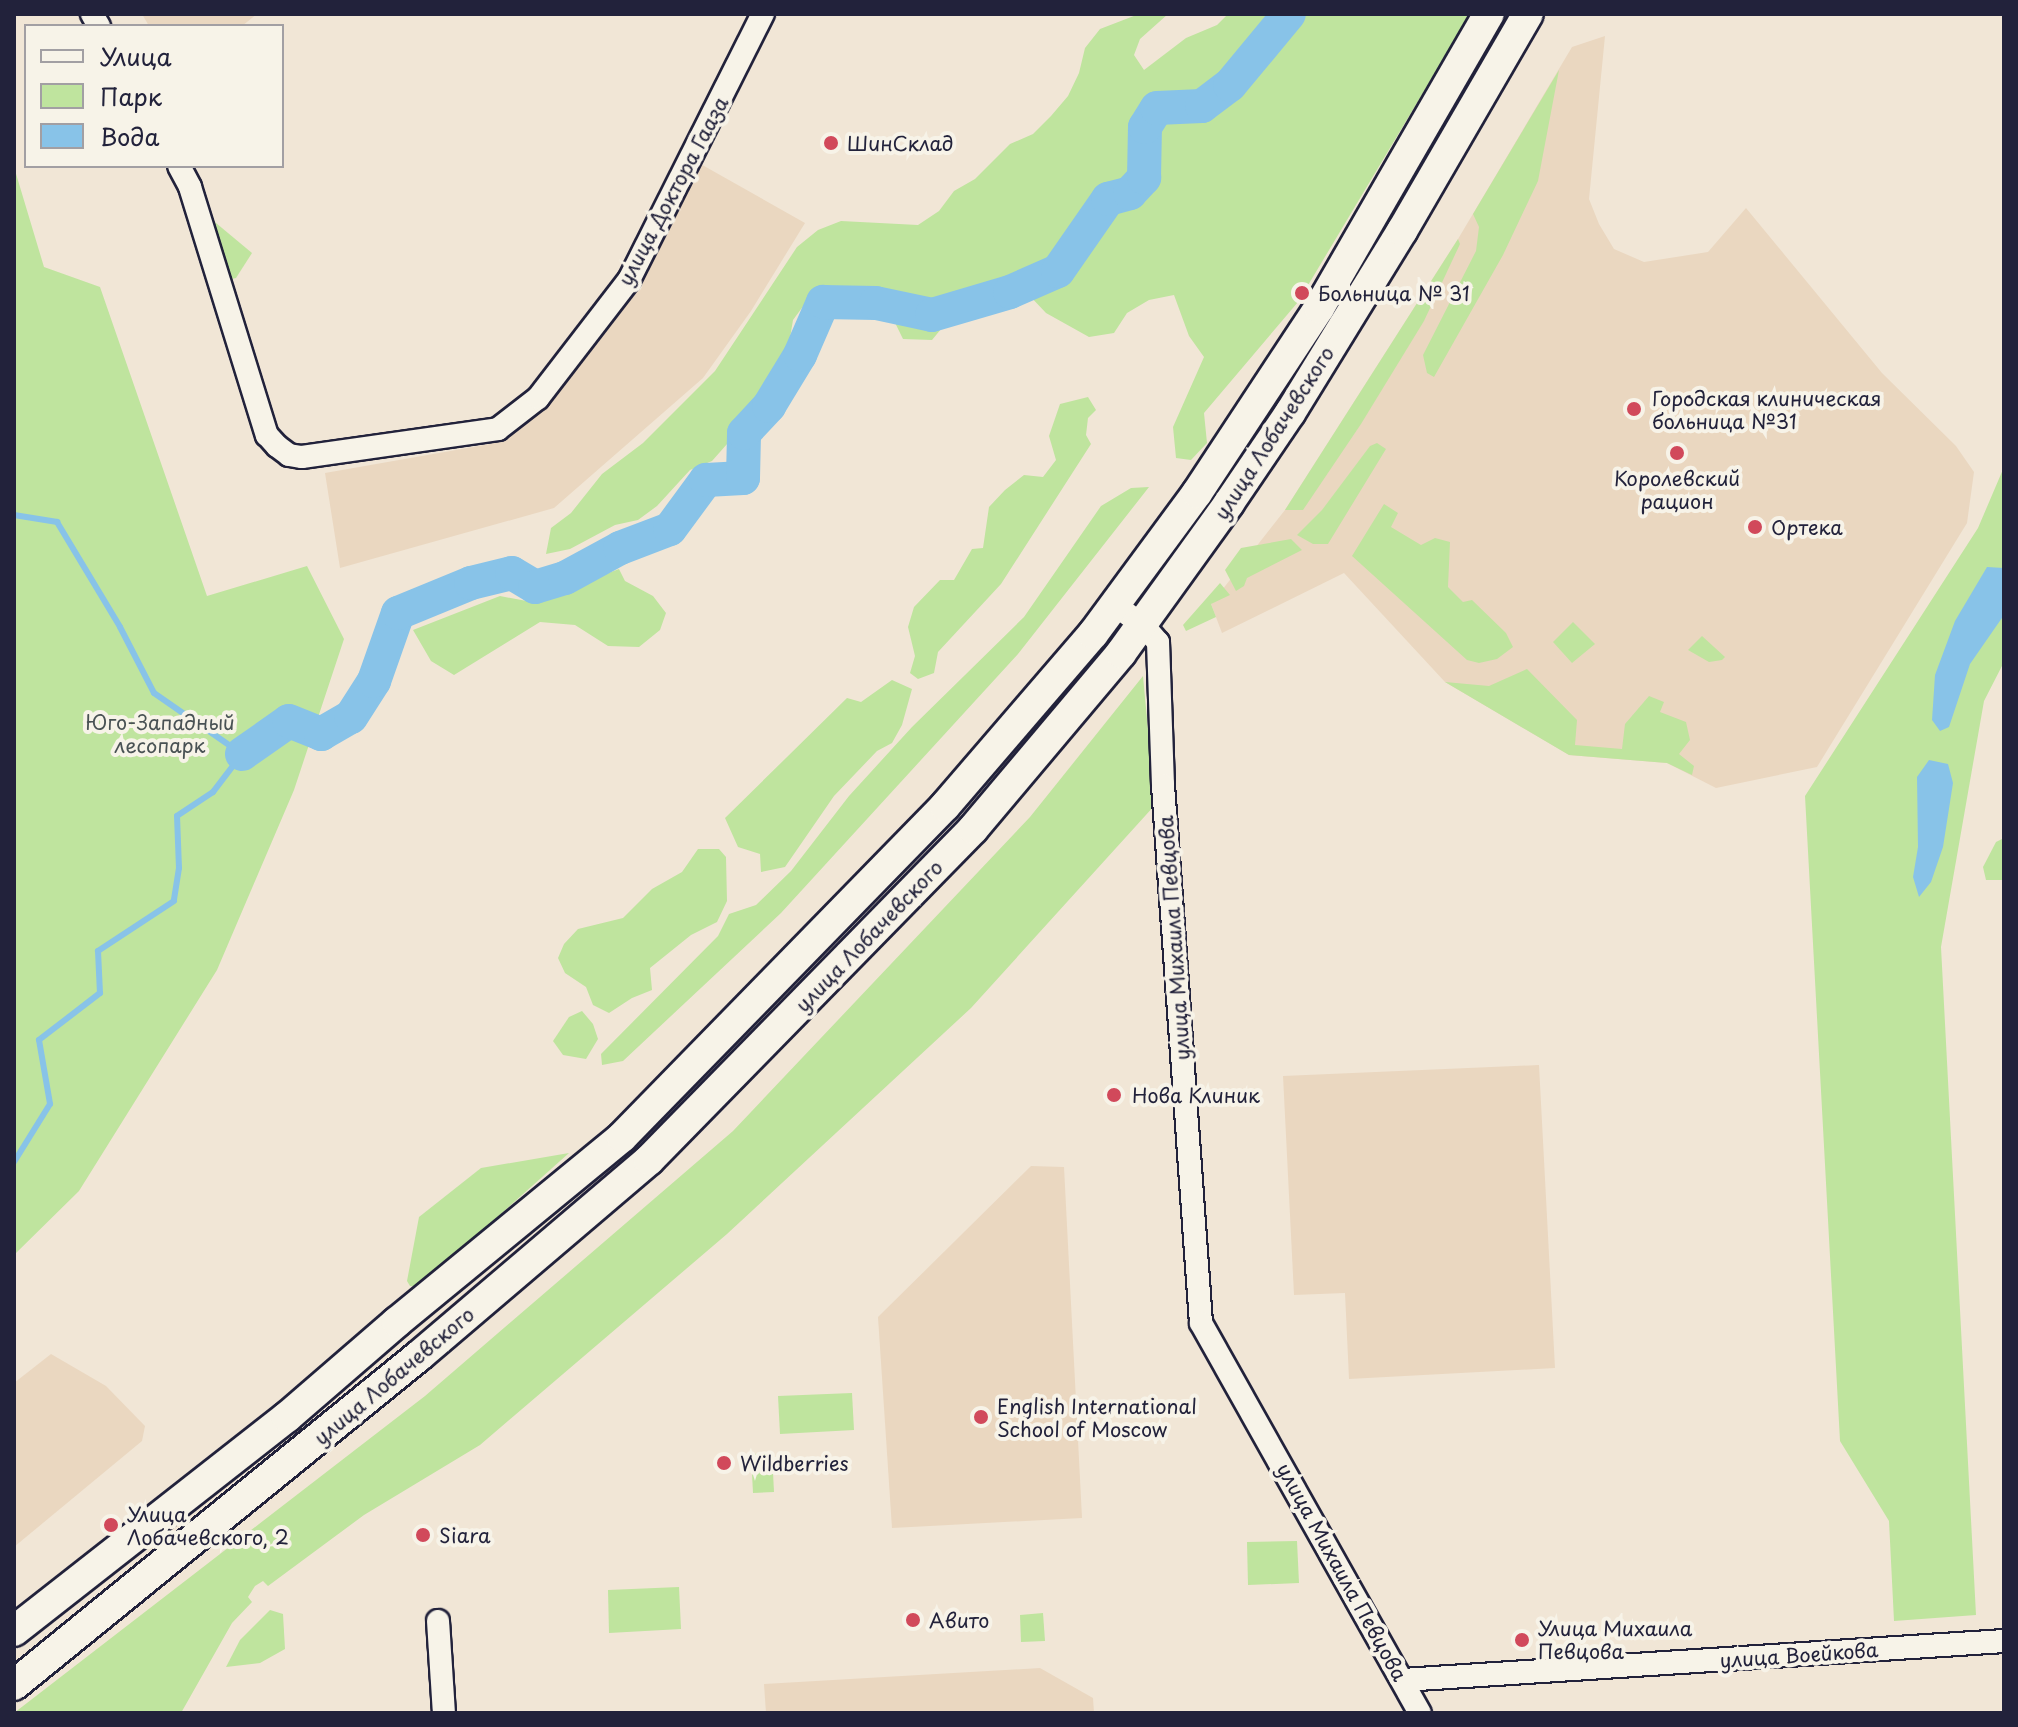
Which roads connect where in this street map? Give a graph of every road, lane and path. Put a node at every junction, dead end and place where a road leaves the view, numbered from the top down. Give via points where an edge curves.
1 (763, 14) edge
2 (1489, 14) edge
3 (1528, 14) edge
4 (180, 168) edge
5 (1115, 605) junction
6 (1143, 625) junction
7 (438, 1621) dead end
8 (14, 1631) edge
9 (2004, 1641) edge
10 (1403, 1680) junction
11 (14, 1685) edge
12 (444, 1713) edge
13 (1420, 1713) edge

1 - 4 street, улица Доктора Гааза via 629,280 538,398 498,429 310,457 289,455 267,435
2 - 5 main road, улица Лобачевского via 1319,308 1197,493
3 - 6 main road, улица Лобачевского via 1290,413
5 - 6 street, улица Михаила Певцова
5 - 8 main road, улица Лобачевского via 945,806 622,1137 287,1417
6 - 10 street, улица Михаила Певцова via 1158,642 1163,785 1201,1323
6 - 11 main road, улица Лобачевского via 973,829 649,1160 420,1355
7 - 12 street
9 - 10 street, улица Воейкова
10 - 13 street, улица Михаила Певцова

